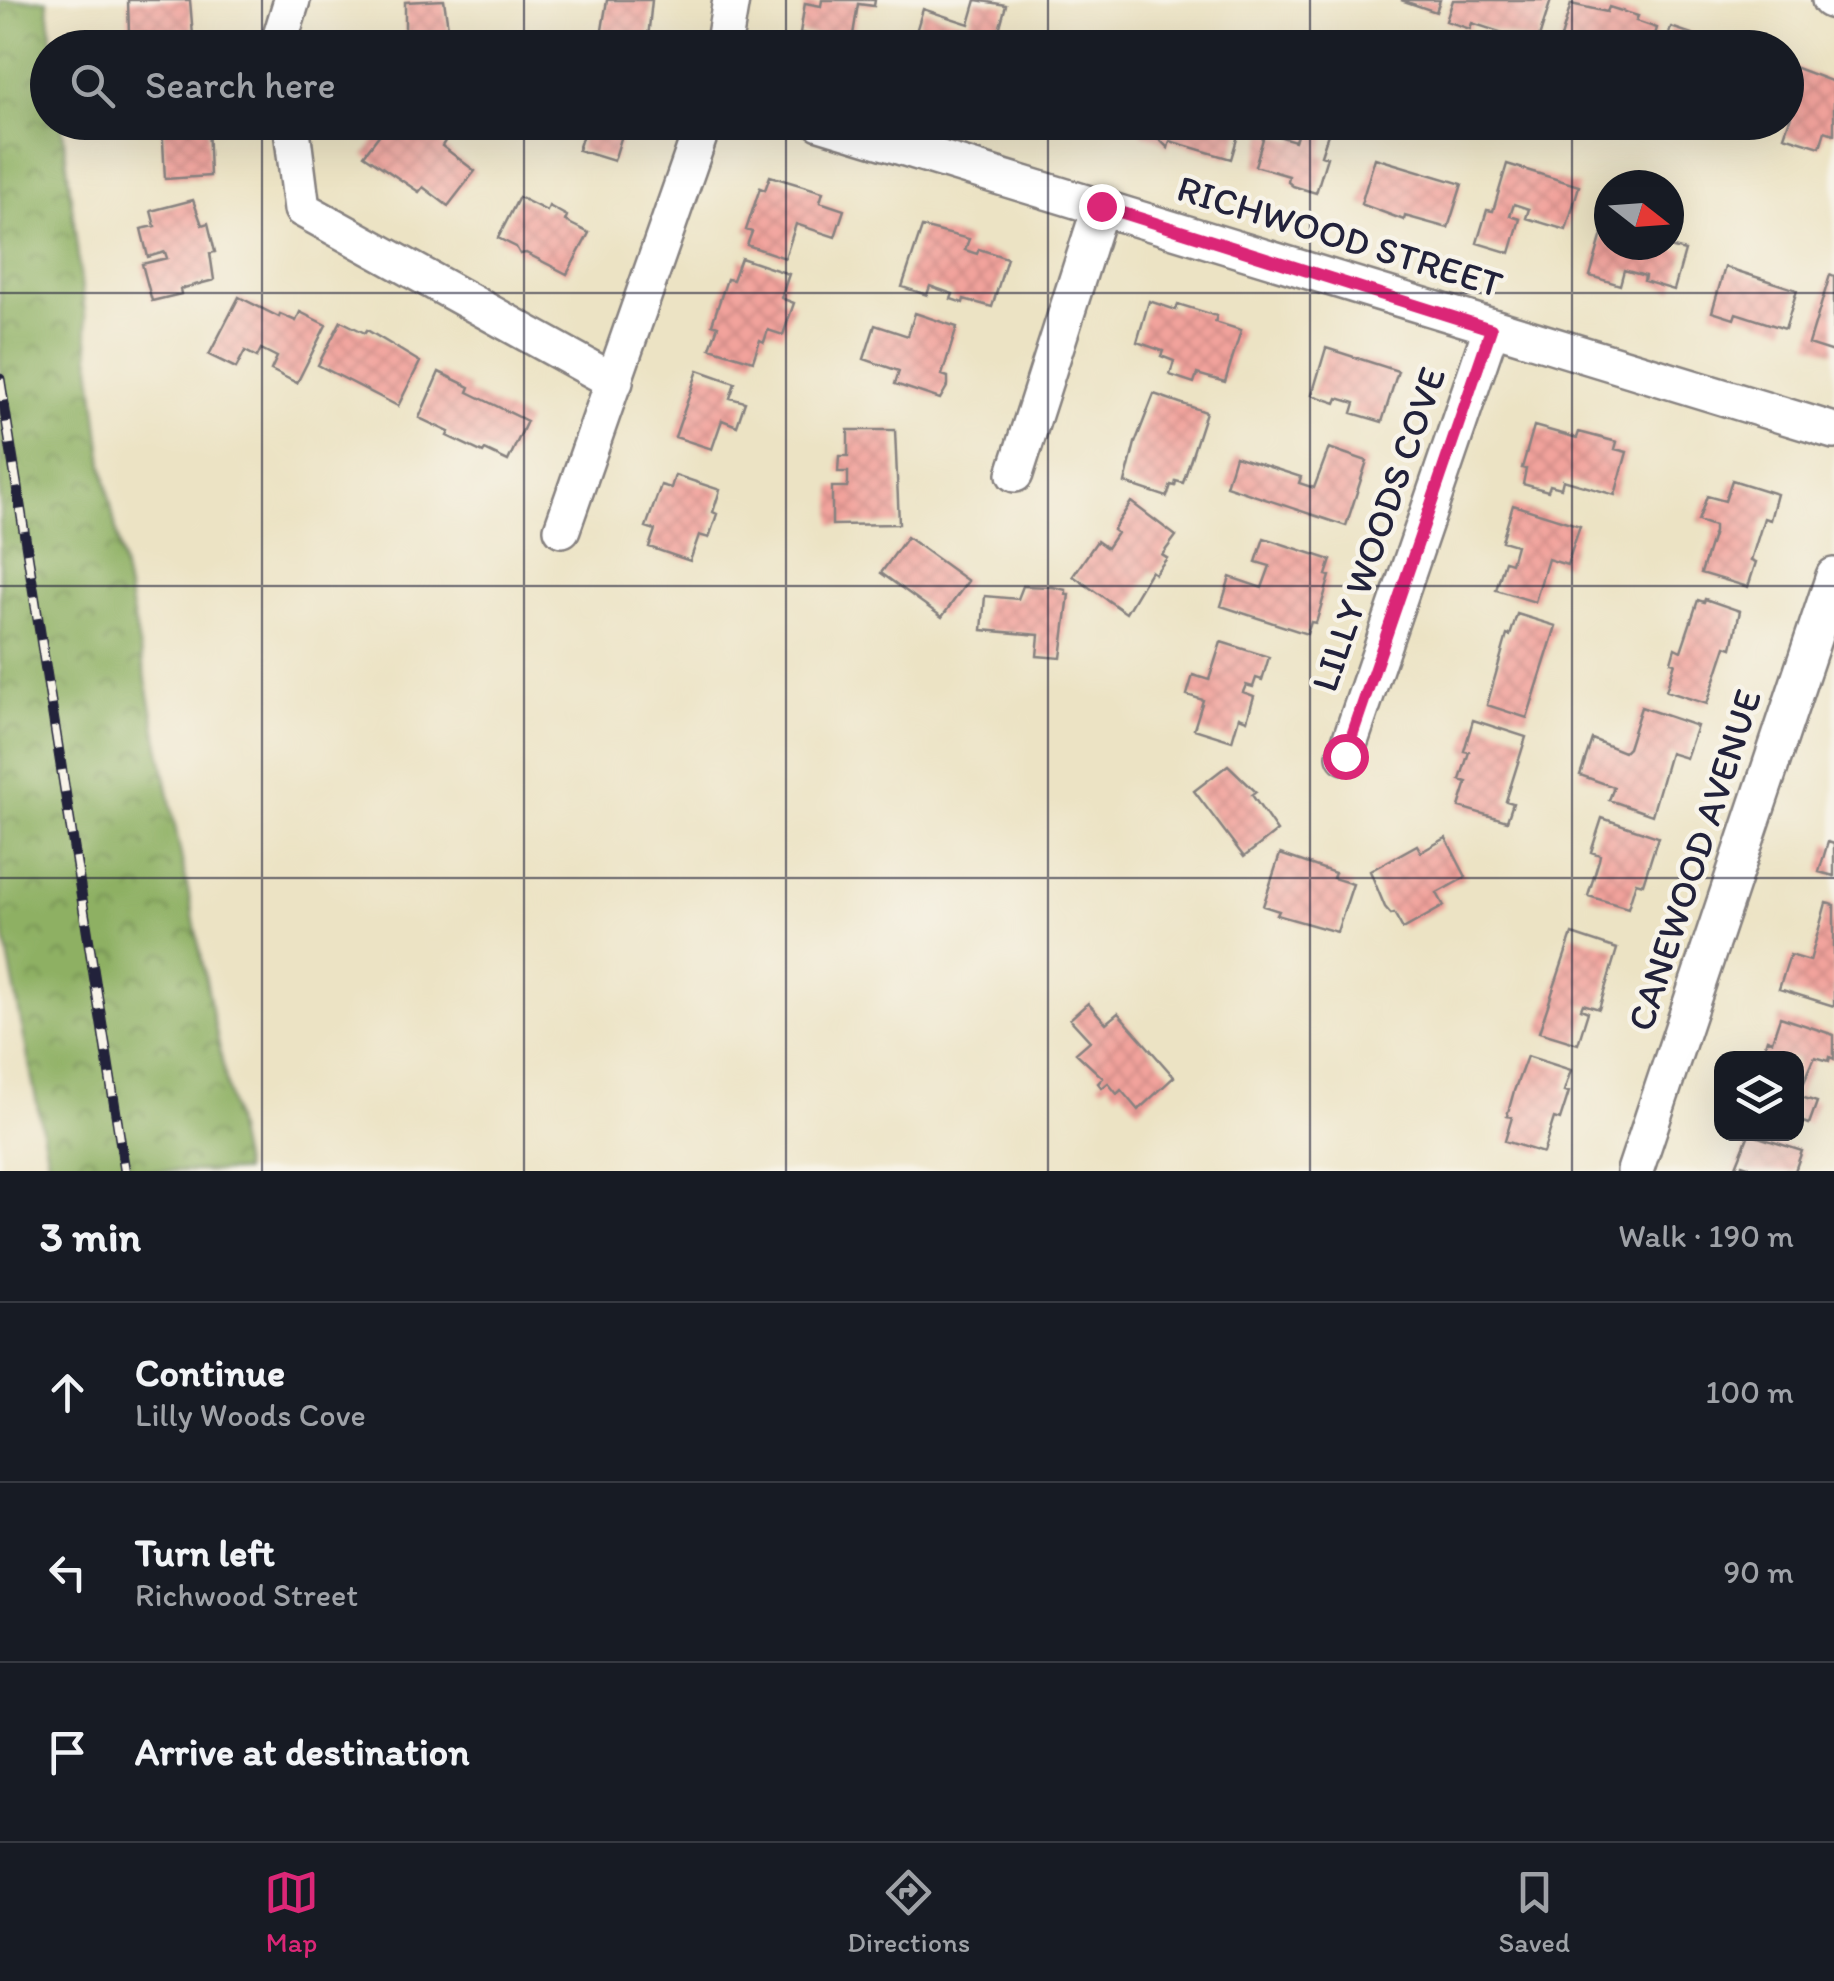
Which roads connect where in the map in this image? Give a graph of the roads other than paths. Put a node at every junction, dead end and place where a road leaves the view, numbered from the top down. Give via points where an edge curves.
1 (292, 0) edge
2 (730, 0) edge
3 (283, 30) edge
4 (725, 30) edge
5 (294, 140) edge
6 (698, 140) edge
7 (880, 140) edge
8 (1101, 206) junction
9 (1491, 329) junction
10 (615, 382) junction
11 (1834, 430) edge
12 (1015, 474) dead end
13 (562, 529) dead end
14 (1834, 576) edge
15 (1345, 756) dead end
16 (1635, 1171) edge

1 - 3 street
2 - 4 street
5 - 10 street via 302,209
6 - 10 street
7 - 8 street, RICHWOOD STREET
8 - 9 street, RICHWOOD STREET
8 - 12 street
9 - 11 street, RICHWOOD STREET
9 - 15 street, LILLY WOODS COVE
10 - 13 street
14 - 16 street, CANEWOOD AVENUE

